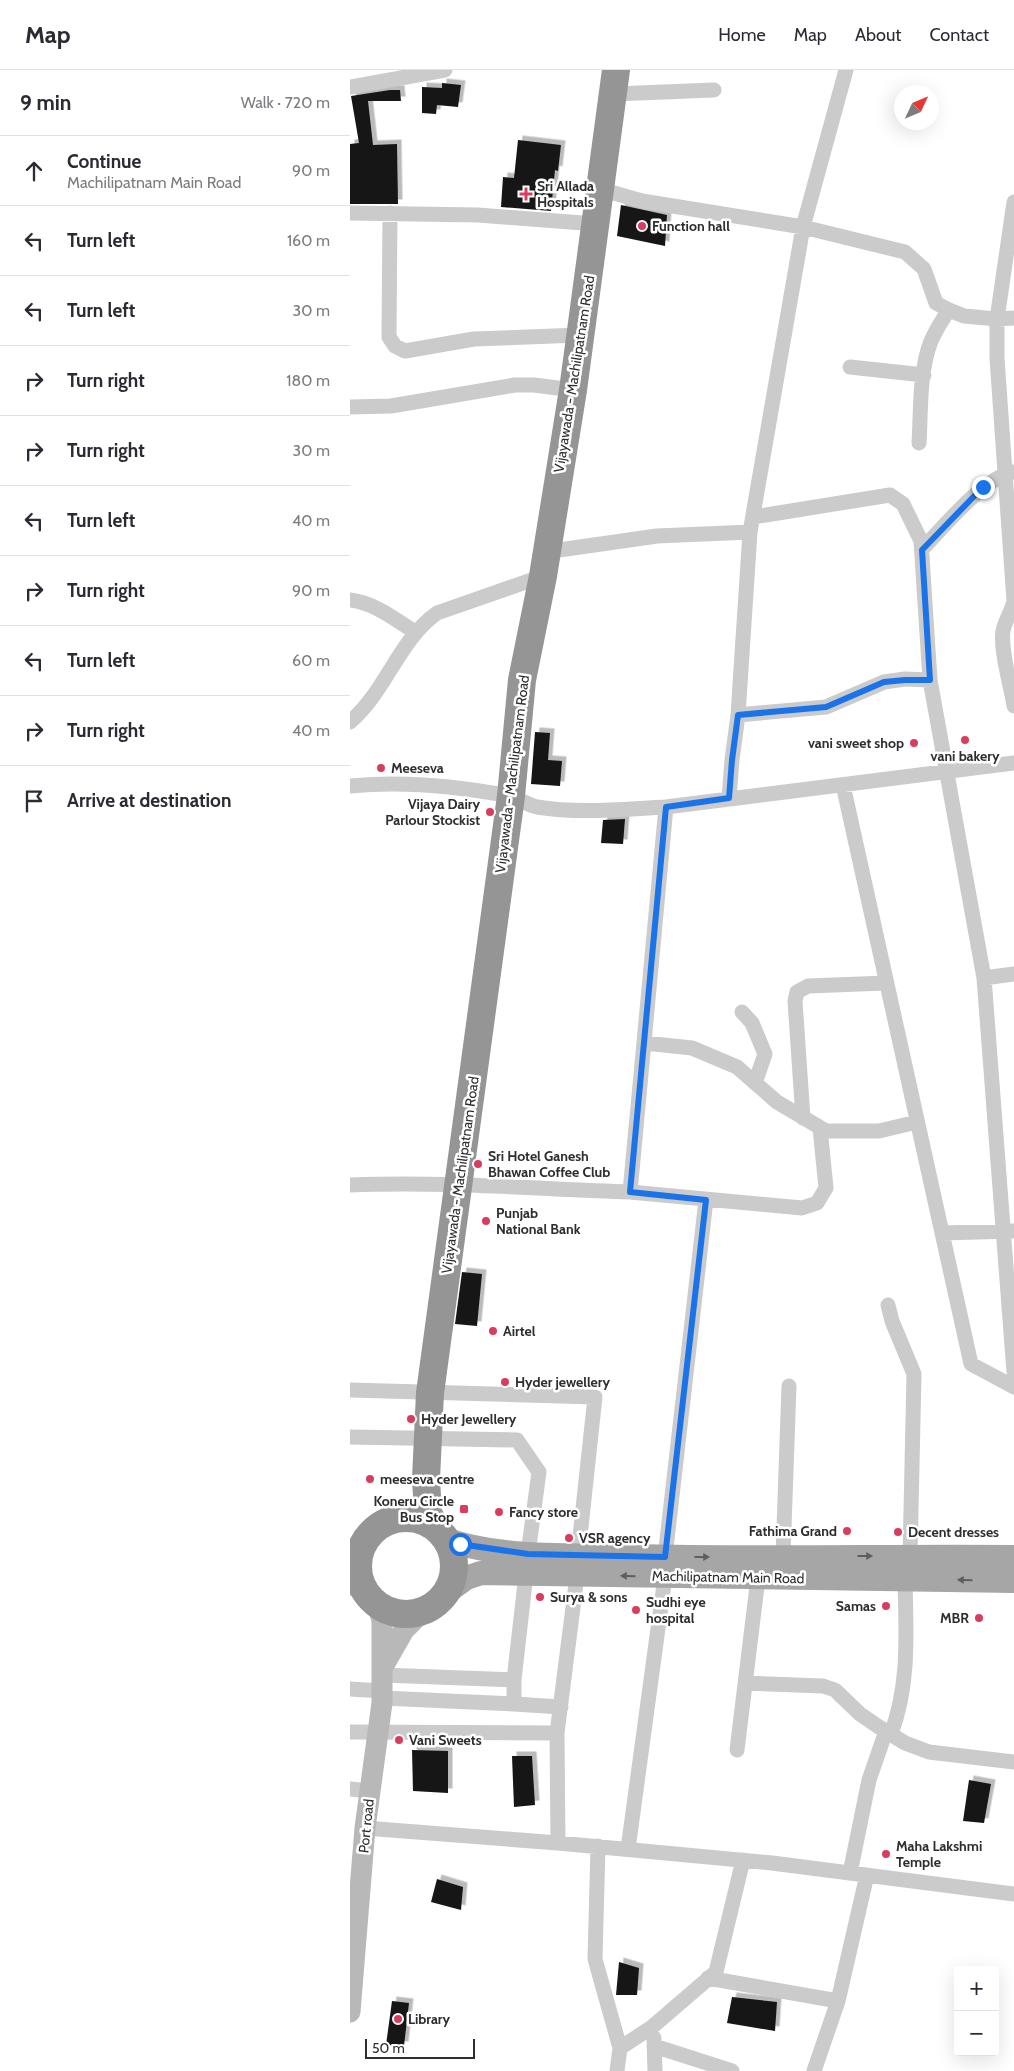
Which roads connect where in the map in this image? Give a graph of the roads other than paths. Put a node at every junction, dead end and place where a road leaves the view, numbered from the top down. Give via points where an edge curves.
1 (445, 70) edge
2 (846, 70) edge
3 (615, 82) edge
4 (350, 87) edge
5 (714, 90) dead end
6 (600, 190) junction
7 (1014, 202) edge
8 (350, 213) edge
9 (390, 213) junction
10 (596, 224) junction
11 (803, 227) junction
12 (949, 310) junction
13 (1014, 318) edge
14 (997, 319) junction
15 (580, 335) junction
16 (850, 366) dead end
17 (924, 375) junction
18 (573, 390) junction
19 (350, 407) edge
20 (919, 443) dead end
21 (1010, 473) edge
22 (752, 525) junction
23 (922, 550) junction
24 (544, 564) junction
25 (350, 600) edge
26 (415, 632) junction
27 (930, 680) junction
28 (1014, 706) edge
29 (738, 715) junction
30 (350, 722) edge
31 (1014, 763) edge
32 (947, 772) junction
33 (843, 785) junction
34 (350, 786) edge
35 (511, 796) junction
36 (729, 798) junction
37 (666, 807) junction
38 (1014, 974) edge
39 (984, 978) junction
40 (886, 983) junction
41 (742, 1012) dead end
42 (645, 1043) junction
43 (755, 1083) junction
44 (803, 1118) junction
45 (917, 1122) junction
46 (820, 1128) junction
47 (350, 1185) edge
48 (459, 1185) junction
49 (630, 1192) junction
50 (706, 1200) junction
51 (1008, 1231) edge
52 (942, 1233) junction
53 (888, 1305) dead end
54 (1014, 1372) edge
55 (789, 1386) dead end
56 (1014, 1387) edge
57 (350, 1390) edge
58 (430, 1393) junction
59 (350, 1437) edge
60 (427, 1439) junction
61 (426, 1480) junction
62 (402, 1518) junction
63 (441, 1534) junction
64 (358, 1546) edge
65 (783, 1556) junction
66 (910, 1556) junction
67 (1014, 1557) edge
68 (527, 1564) junction
69 (578, 1565) junction
70 (665, 1567) junction
71 (758, 1578) junction
72 (905, 1579) junction
73 (1014, 1580) edge
74 (447, 1592) junction
75 (365, 1594) edge
76 (424, 1610) junction
77 (514, 1680) junction
78 (382, 1684) junction
79 (745, 1684) junction
80 (350, 1689) edge
81 (514, 1704) junction
82 (561, 1707) junction
83 (350, 1732) edge
84 (888, 1732) junction
85 (557, 1733) junction
86 (379, 1734) junction
87 (737, 1750) dead end
88 (1014, 1762) edge
89 (360, 1790) edge
90 (365, 1828) junction
91 (558, 1843) junction
92 (598, 1846) junction
93 (628, 1849) junction
94 (743, 1860) junction
95 (850, 1873) junction
96 (867, 1875) junction
97 (1014, 1894) edge
98 (708, 1978) junction
99 (838, 2001) junction
100 (351, 2002) edge
101 (652, 2027) junction
102 (654, 2046) junction
103 (620, 2048) junction
104 (617, 2071) edge
105 (655, 2071) edge
106 (732, 2071) edge
107 (814, 2071) edge

1 - 4 street
2 - 11 street
3 - 5 street
3 - 6 highway, Vijayawada - Machilipatnam Road
6 - 10 highway, Vijayawada - Machilipatnam Road
6 - 11 street via 642,201
7 - 14 street
8 - 9 street
9 - 10 street via 478,215
9 - 15 street via 389,337 395,346 405,351 474,339
10 - 15 highway, Vijayawada - Machilipatnam Road
11 - 12 street via 905,252 924,269 936,302
11 - 22 street
12 - 14 street via 964,316
12 - 17 street via 931,341
13 - 14 street
14 - 21 street via 998,387
15 - 18 highway, Vijayawada - Machilipatnam Road
16 - 17 street
17 - 20 street
18 - 19 street via 514,385 391,406
18 - 24 highway, Vijayawada - Machilipatnam Road
21 - 23 street via 983,487
21 - 28 street via 1014,600 1003,632
22 - 23 street via 890,495 903,504 921,541
22 - 24 street via 657,536
22 - 29 street
23 - 27 street
24 - 26 street via 437,613
24 - 35 highway, Vijayawada - Machilipatnam Road via 522,680
25 - 26 street via 376,607
26 - 30 street via 374,697
27 - 29 street via 884,682 826,707
27 - 32 street
29 - 36 street
31 - 32 street
32 - 33 street
32 - 39 street
33 - 36 street
33 - 40 street
34 - 35 street via 377,783 445,787
35 - 37 street via 534,807 564,810
35 - 48 highway, Vijayawada - Machilipatnam Road
36 - 37 street
37 - 42 street
38 - 39 street
39 - 51 street
40 - 44 street via 808,986 798,992 795,1001
40 - 45 street
41 - 43 street via 752,1023 765,1054
42 - 43 street via 692,1048 737,1068
42 - 49 street
43 - 44 street
44 - 46 street
45 - 46 street via 879,1131 826,1131
45 - 52 street
46 - 50 street via 826,1188 817,1203 802,1208
47 - 48 street
48 - 49 street
48 - 58 highway, Vijayawada - Machilipatnam Road
49 - 50 street
50 - 70 street
51 - 52 street
51 - 54 street
52 - 56 street via 972,1364
53 - 66 street via 914,1374
55 - 65 street
57 - 58 street
58 - 60 highway, Vijayawada - Machilipatnam Road
58 - 69 street via 595,1397
59 - 60 street
60 - 61 highway, Vijayawada - Machilipatnam Road
60 - 68 street via 517,1440 539,1472
61 - 62 highway, Vijayawada - Machilipatnam Road via 412,1511
61 - 63 highway, Vijayawada - Machilipatnam Road via 428,1513
62 - 63 highway via 420,1520
62 - 64 highway via 376,1528
63 - 68 main road, Machilipatnam Main Road via 460,1544
63 - 74 highway via 452,1551 454,1565
64 - 75 highway via 360,1580
65 -> 66 main road, Machilipatnam Main Road
70 -> 65 main road, Machilipatnam Main Road
66 - 67 main road, Machilipatnam Main Road
68 - 69 main road, Machilipatnam Main Road
68 - 74 main road, Machilipatnam Main Road via 466,1578
68 - 77 street
69 - 70 main road, Machilipatnam Main Road
69 - 82 street
70 - 71 main road, Machilipatnam Main Road
70 - 93 street
71 - 72 main road, Machilipatnam Main Road
71 - 79 street
73 -> 72 main road, Machilipatnam Main Road
72 - 84 street via 906,1666 896,1720
74 - 76 highway
75 - 76 highway via 392,1612 408,1614
75 - 78 main road, Port road via 382,1621
76 - 78 main road, Port road via 404,1630
77 - 78 street
77 - 81 street
78 - 80 street
78 - 81 street
78 - 86 main road, Port road
79 - 84 street via 823,1686 835,1690 860,1714
79 - 87 street
81 - 82 street
82 - 85 street
83 - 86 street
84 - 88 street via 929,1752
84 - 95 street via 869,1780
85 - 86 street
85 - 91 street
86 - 89 main road, Port road
89 - 90 main road, Port road
90 - 91 street
90 - 100 main road, Port road
91 - 92 street
92 - 93 street
92 - 103 street via 595,1959
93 - 94 street
94 - 95 street
94 - 98 street via 716,1972
95 - 96 street
96 - 97 street
96 - 99 street
98 - 99 street
98 - 101 street
99 - 107 street
101 - 102 street
101 - 103 street
102 - 105 street
102 - 106 street
103 - 104 street

